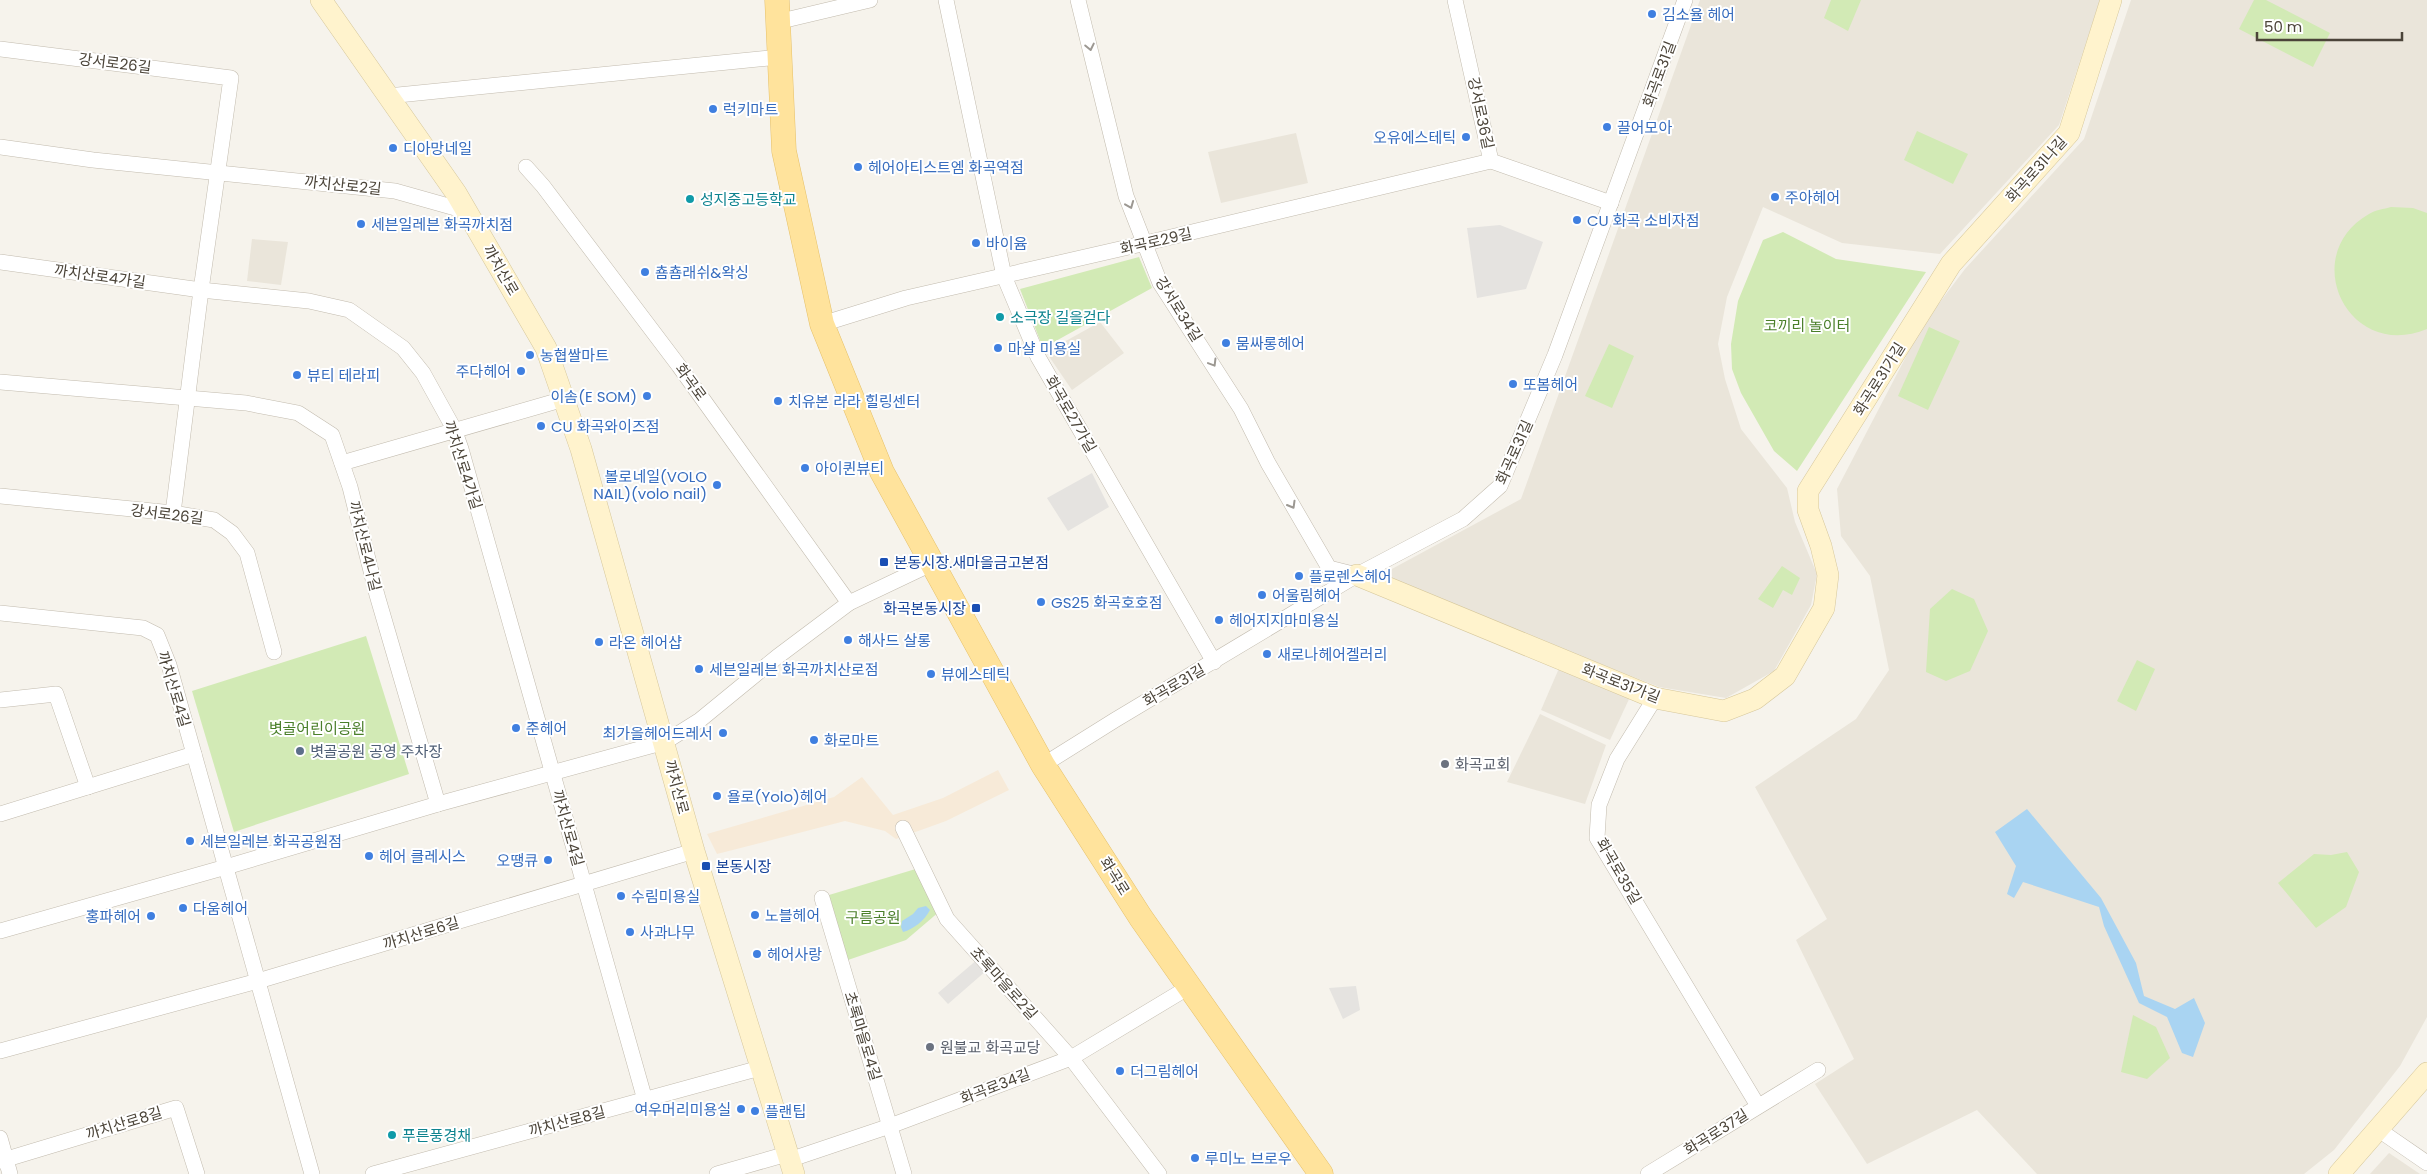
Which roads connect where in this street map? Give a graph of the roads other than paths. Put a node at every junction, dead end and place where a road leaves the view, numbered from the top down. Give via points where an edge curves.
1 (321, 0) edge
2 (870, 0) edge
3 (946, 0) edge
4 (1078, 0) edge
5 (1456, 0) edge
6 (1685, 0) edge
7 (2111, 0) edge
8 (777, 11) edge
9 (0, 49) edge
10 (779, 57) junction
11 (388, 96) junction
12 (0, 147) edge
13 (1491, 161) junction
14 (526, 167) dead end
15 (217, 172) junction
16 (1611, 203) junction
17 (466, 211) junction
18 (1146, 243) junction
19 (0, 262) edge
20 (1951, 264) joint
21 (1004, 276) junction
22 (201, 290) junction
23 (822, 324) junction
24 (0, 382) edge
25 (187, 398) junction
26 (564, 400) junction
27 (454, 429) junction
28 (342, 463) junction
29 (0, 496) edge
30 (174, 513) junction
31 (931, 564) junction
32 (1357, 575) junction
33 (849, 603) junction
34 (0, 613) edge
35 (274, 652) dead end
36 (1214, 662) junction
37 (1654, 698) junction
38 (0, 700) edge
39 (665, 742) junction
40 (194, 754) junction
41 (1043, 765) junction
42 (552, 772) junction
43 (88, 787) junction
44 (438, 804) junction
45 (0, 814) edge
46 (903, 828) dead end
47 (694, 851) junction
48 (226, 867) junction
49 (584, 884) junction
50 (822, 898) dead end
51 (0, 932) edge
52 (258, 981) junction
53 (1189, 987) junction
54 (1702, 1012) joint
55 (0, 1052) edge
56 (1070, 1058) junction
57 (760, 1068) junction
58 (1818, 1070) dead end
59 (2427, 1073) edge
60 (645, 1100) junction
61 (1758, 1106) junction
62 (890, 1126) junction
63 (2379, 1130) junction
64 (0, 1138) edge
65 (3, 1160) edge
66 (790, 1163) edge
67 (2427, 1163) edge
68 (10, 1174) edge
69 (197, 1174) edge
70 (312, 1174) edge
71 (373, 1174) edge
72 (717, 1174) edge
73 (904, 1174) edge
74 (1159, 1174) edge
75 (1321, 1174) edge
76 (1648, 1174) edge
77 (2340, 1174) edge

1 - 11 street, 까치산로
2 - 8 street
3 - 21 street, 화곡로27가길
4 -> 18 street, 강서로34길 via 1126,196
5 - 13 street, 강서로36길
6 - 16 street, 화곡로31길
7 - 20 street, 화곡로31나길 via 2069,132
8 - 10 main road, 화곡로
9 - 15 street, 강서로26길 via 231,78
10 - 11 street
10 - 23 main road, 화곡로 via 784,151
11 - 17 street, 까치산로
12 - 15 street, 까치산로2길
13 - 16 street, 강서로36길
13 - 18 street, 화곡로29길
14 - 33 street, 화곡로 via 680,366
15 - 17 street, 까치산로2길 via 395,191
15 - 22 street
16 - 32 street, 화곡로31길 via 1555,355 1500,486 1463,519
17 - 26 street, 까치산로 via 546,348
18 - 21 street, 화곡로29길
18 -> 32 street, 강서로34길 via 1160,283 1241,409 1268,463 1329,568
19 - 22 street, 까치산로4가길
20 - 37 street, 화곡로31가길 via 1808,491 1808,510 1828,576 1824,608 1785,676 1755,699 1724,711
21 - 23 street, 화곡로29길 via 906,298
21 - 36 street, 화곡로27가길 via 1038,357
22 - 25 street
22 - 27 street, 까치산로4가길 via 309,301 349,310 403,348 423,373
23 - 31 main road, 화곡로 via 882,472
24 - 25 street, 까치산로4나길
25 - 28 street, 까치산로4나길 via 246,403 298,413 332,435
25 - 30 street
26 - 27 street
26 - 39 street, 까치산로
27 - 28 street
27 - 42 street, 까치산로4가길
28 - 44 street, 까치산로4나길
29 - 30 street, 강서로26길
30 - 35 street, 강서로26길 via 214,520 232,533 246,554
31 - 33 street
31 - 41 main road, 화곡로
32 - 36 street, 화곡로31길
32 - 37 street, 화곡로31가길
33 - 39 street via 700,720
34 - 40 street, 까치산로4길 via 143,628 157,635
36 - 41 street, 화곡로31길
37 - 54 street, 화곡로35길 via 1617,759 1599,805 1597,838
38 - 43 street via 56,694
39 - 42 street, 까치산로4길
39 - 47 street, 까치산로
40 - 43 street
40 - 48 street, 까치산로4길
41 - 53 main road, 화곡로
42 - 44 street, 까치산로4길
42 - 49 street, 까치산로4길
43 - 45 street
44 - 48 street, 까치산로4길
46 - 56 street, 초록마을로2길 via 947,919
47 - 49 street, 까치산로6길
47 - 57 street, 까치산로
48 - 51 street, 까치산로4길
48 - 52 street, 까치산로4길
49 - 52 street, 까치산로6길
49 - 60 street
50 - 62 street, 초록마을로4길
52 - 55 street, 까치산로6길
52 - 70 street
53 - 56 street, 화곡로34길
53 - 75 main road, 화곡로
54 - 61 street, 화곡로37길
56 - 62 street, 화곡로34길
56 - 74 street, 초록마을로2길
57 - 60 street, 까치산로8길
57 - 66 street, 까치산로
58 - 61 street, 화곡로37길
59 - 63 street
60 - 71 street, 까치산로8길
61 - 76 street, 화곡로37길
62 - 66 street, 화곡로34길
62 - 73 street, 초록마을로4길
63 - 67 street
63 - 77 street
64 - 65 street
65 - 68 street
65 - 69 street, 까치산로8길 via 176,1108
66 - 72 street, 화곡로34길

